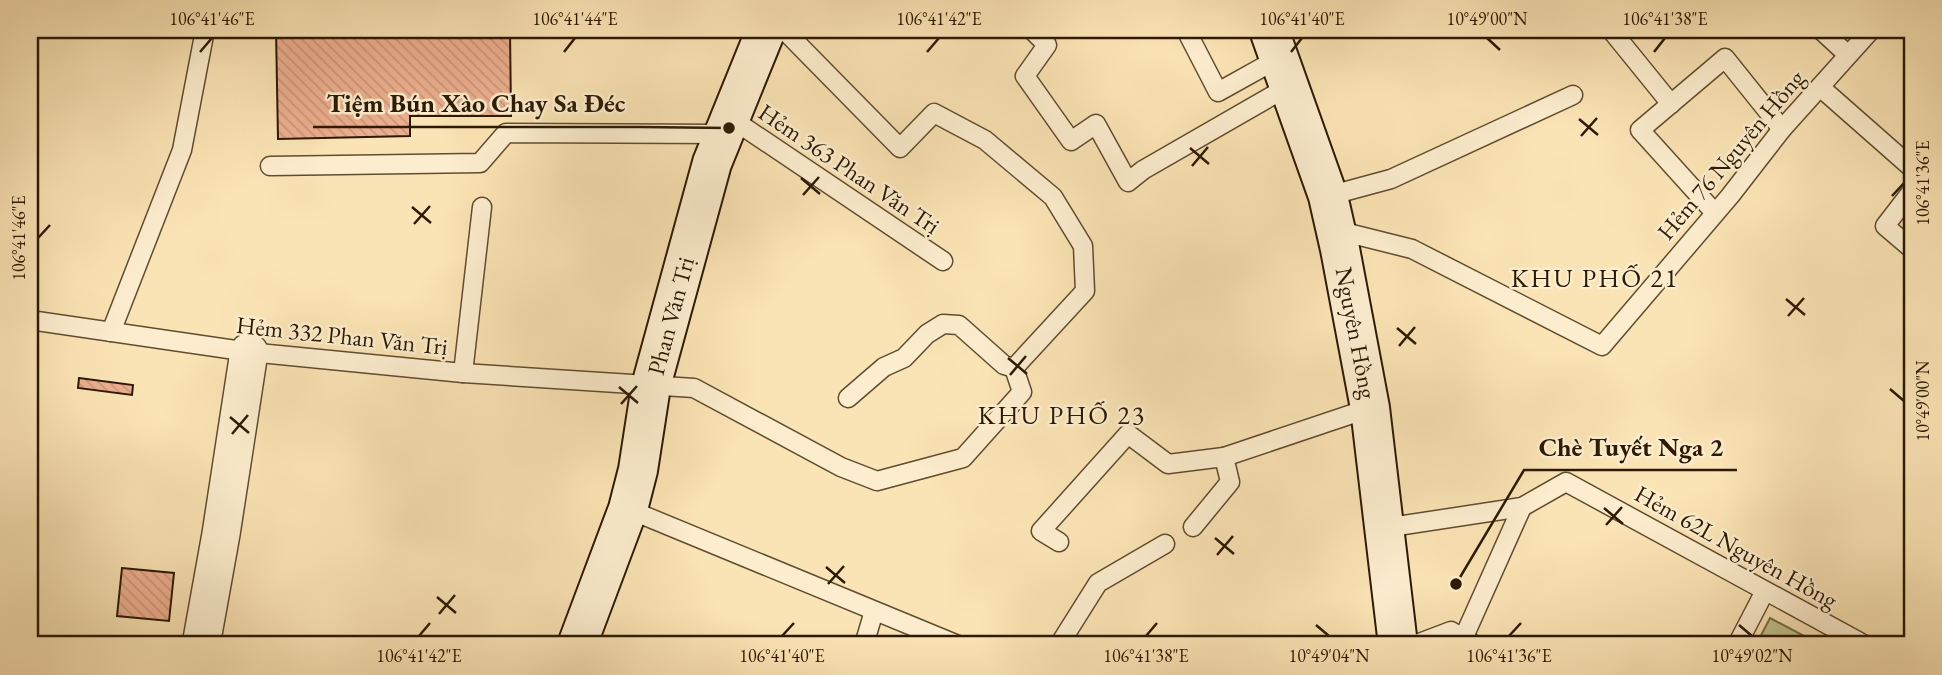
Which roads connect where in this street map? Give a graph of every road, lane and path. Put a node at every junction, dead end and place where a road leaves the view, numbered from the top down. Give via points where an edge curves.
1 (205, 30) edge
2 (766, 30) edge
3 (783, 30) edge
4 (1032, 30) edge
5 (1186, 30) edge
6 (1611, 30) edge
7 (1821, 30) edge
8 (1871, 30) edge
9 (1848, 55) junction
10 (1279, 58) edge
11 (1819, 87) junction
12 (1573, 95) dead end
13 (1671, 104) junction
14 (726, 126) junction
15 (1782, 129) junction
16 (270, 166) dead end
17 (1912, 168) edge
18 (1912, 191) edge
19 (482, 207) dead end
20 (1332, 213) junction
21 (1715, 213) junction
22 (1912, 249) edge
23 (943, 261) dead end
24 (30, 320) edge
25 (111, 332) junction
26 (249, 352) junction
27 (1014, 368) junction
28 (463, 373) junction
29 (651, 386) junction
30 (848, 398) dead end
31 (1370, 408) junction
32 (1224, 457) junction
33 (1522, 507) junction
34 (628, 509) junction
35 (1194, 527) dead end
36 (1384, 528) junction
37 (1059, 542) dead end
38 (1165, 544) dead end
39 (1765, 591) junction
40 (874, 611) junction
41 (1469, 642) edge
42 (201, 645) edge
43 (577, 645) edge
44 (864, 645) edge
45 (958, 645) edge
46 (1059, 645) edge
47 (1398, 645) edge
48 (1414, 645) edge
49 (1737, 645) edge
50 (1865, 645) edge

1 - 25 lane via 182,150
2 - 14 main road, Phan Văn Trị
3 - 27 lane via 900,148 934,113 985,140 1053,197 1083,246 1085,291
4 - 10 lane via 1047,45 1026,76 1071,141 1096,124 1128,182
5 - 10 lane via 1218,92
6 - 13 lane
7 - 9 lane
8 - 9 lane, Hẻm 76 Nguyên Hồng
9 - 11 lane, Hẻm 76 Nguyên Hồng
10 - 20 main road, Nguyên Hồng
11 - 15 lane, Hẻm 76 Nguyên Hồng
11 - 17 lane
12 - 20 lane via 1391,179
13 - 15 lane via 1725,58
13 - 21 lane via 1640,130
14 - 16 lane via 506,132 480,163
14 - 23 lane, Hẻm 363 Phan Văn Trị
14 - 29 main road, Phan Văn Trị
15 - 21 lane, Hẻm 76 Nguyên Hồng
18 - 22 lane via 1885,226
19 - 28 lane
20 - 21 lane, Hẻm 76 Nguyên Hồng via 1602,346
20 - 31 main road, Nguyên Hồng
24 - 25 lane, Hẻm 332 Phan Văn Trị
25 - 26 lane, Hẻm 332 Phan Văn Trị
26 - 28 lane, Hẻm 332 Phan Văn Trị
26 - 42 street
27 - 29 lane, Hẻm 332 Phan Văn Trị via 1022,392 963,458 877,481 841,467 694,388
27 - 30 lane via 1004,365 960,325 943,324
28 - 29 lane, Hẻm 332 Phan Văn Trị
29 - 34 main road, Phan Văn Trị
31 - 32 lane
31 - 36 main road, Nguyên Hồng
32 - 35 lane via 1230,482
32 - 37 lane via 1168,464 1128,434 1041,531
33 - 36 lane, Hẻm 62L Nguyên Hồng
33 - 39 lane, Hẻm 62L Nguyên Hồng via 1566,482
33 - 41 lane
34 - 40 lane
34 - 43 main road, Phan Văn Trị
36 - 47 main road, Nguyên Hồng
38 - 46 lane via 1098,583
39 - 49 lane
39 - 50 lane, Hẻm 62L Nguyên Hồng
40 - 44 lane
40 - 45 lane
41 - 48 lane via 1451,631

